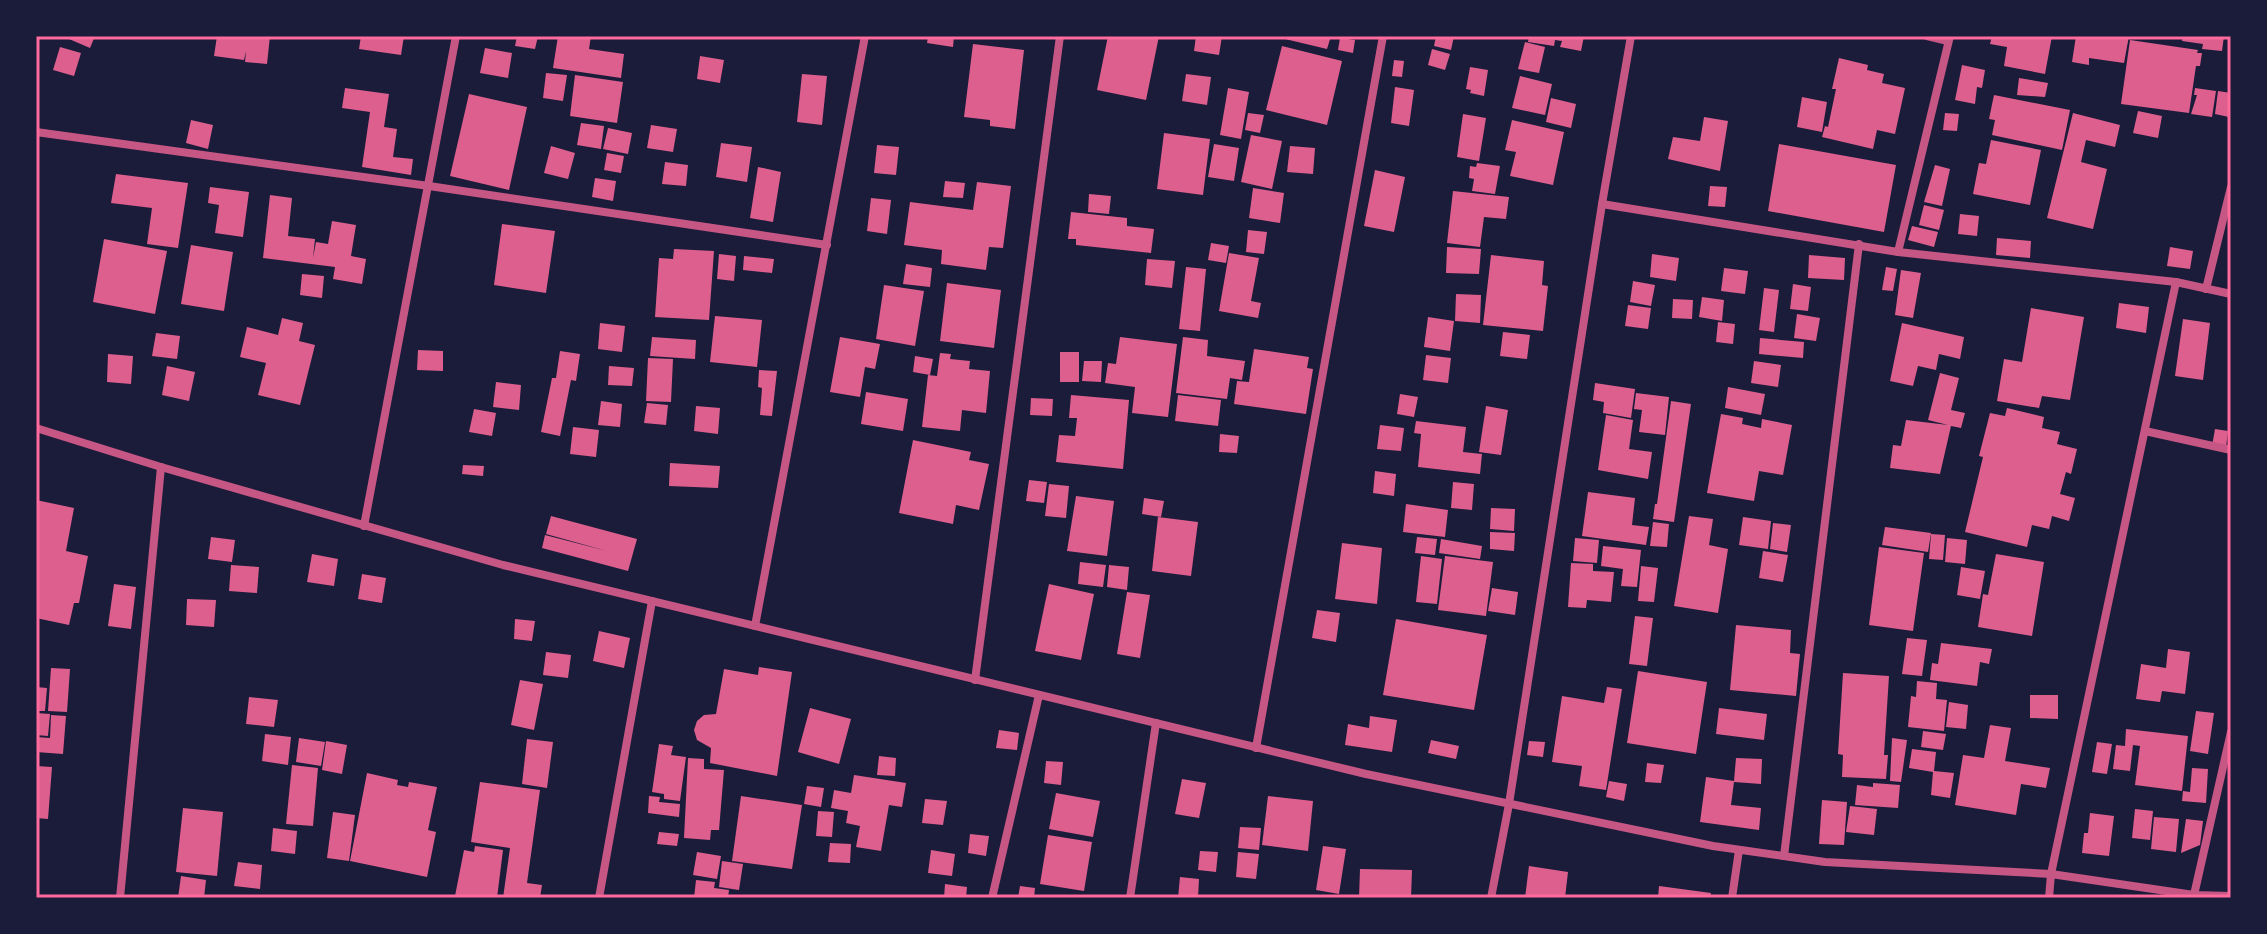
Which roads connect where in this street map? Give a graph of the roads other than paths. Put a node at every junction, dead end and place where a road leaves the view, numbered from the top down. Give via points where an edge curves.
1 (456, 36) edge
2 (865, 36) edge
3 (1060, 36) edge
4 (1383, 36) edge
5 (1631, 36) edge
6 (1927, 36) edge
7 (1949, 39) edge
8 (36, 132) edge
9 (429, 186) junction
10 (2231, 187) edge
11 (1602, 204) junction
12 (1859, 244) junction
13 (827, 245) junction
14 (1898, 252) junction
15 (2176, 282) junction
16 (2206, 289) junction
17 (2231, 294) edge
18 (36, 428) edge
19 (2145, 431) junction
20 (2231, 450) edge
21 (161, 467) junction
22 (364, 526) junction
23 (652, 601) junction
24 (755, 626) junction
25 (975, 680) junction
26 (1039, 695) junction
27 (1156, 723) junction
28 (2231, 732) edge
29 (1256, 748) junction
30 (1509, 804) junction
31 (1739, 850) junction
32 (1784, 856) junction
33 (2051, 874) junction
34 (2194, 895) junction
35 (2231, 896) edge
36 (120, 898) edge
37 (599, 898) edge
38 (992, 898) edge
39 (1130, 898) edge
40 (1491, 898) edge
41 (1732, 898) edge
42 (2049, 898) edge

1 - 9 street
2 - 13 street
3 - 25 street
4 - 29 street
5 - 11 street
6 - 7 street
7 - 14 street
8 - 9 street
9 - 13 street
9 - 22 street
10 - 16 street
11 - 12 street
11 - 30 street
12 - 14 street
12 - 32 street
13 - 24 street
14 - 15 street
15 - 16 street
15 - 19 street
16 - 17 street
18 - 21 street
19 - 20 street
19 - 33 street
21 - 22 street
21 - 36 street
22 - 23 street
23 - 24 street
23 - 37 street
24 - 25 street
25 - 26 street
26 - 27 street
26 - 38 street
27 - 29 street
27 - 39 street
28 - 34 street
29 - 30 street
30 - 31 street
30 - 40 street
31 - 32 street
31 - 41 street
32 - 33 street
33 - 34 street
33 - 42 street
34 - 35 street

